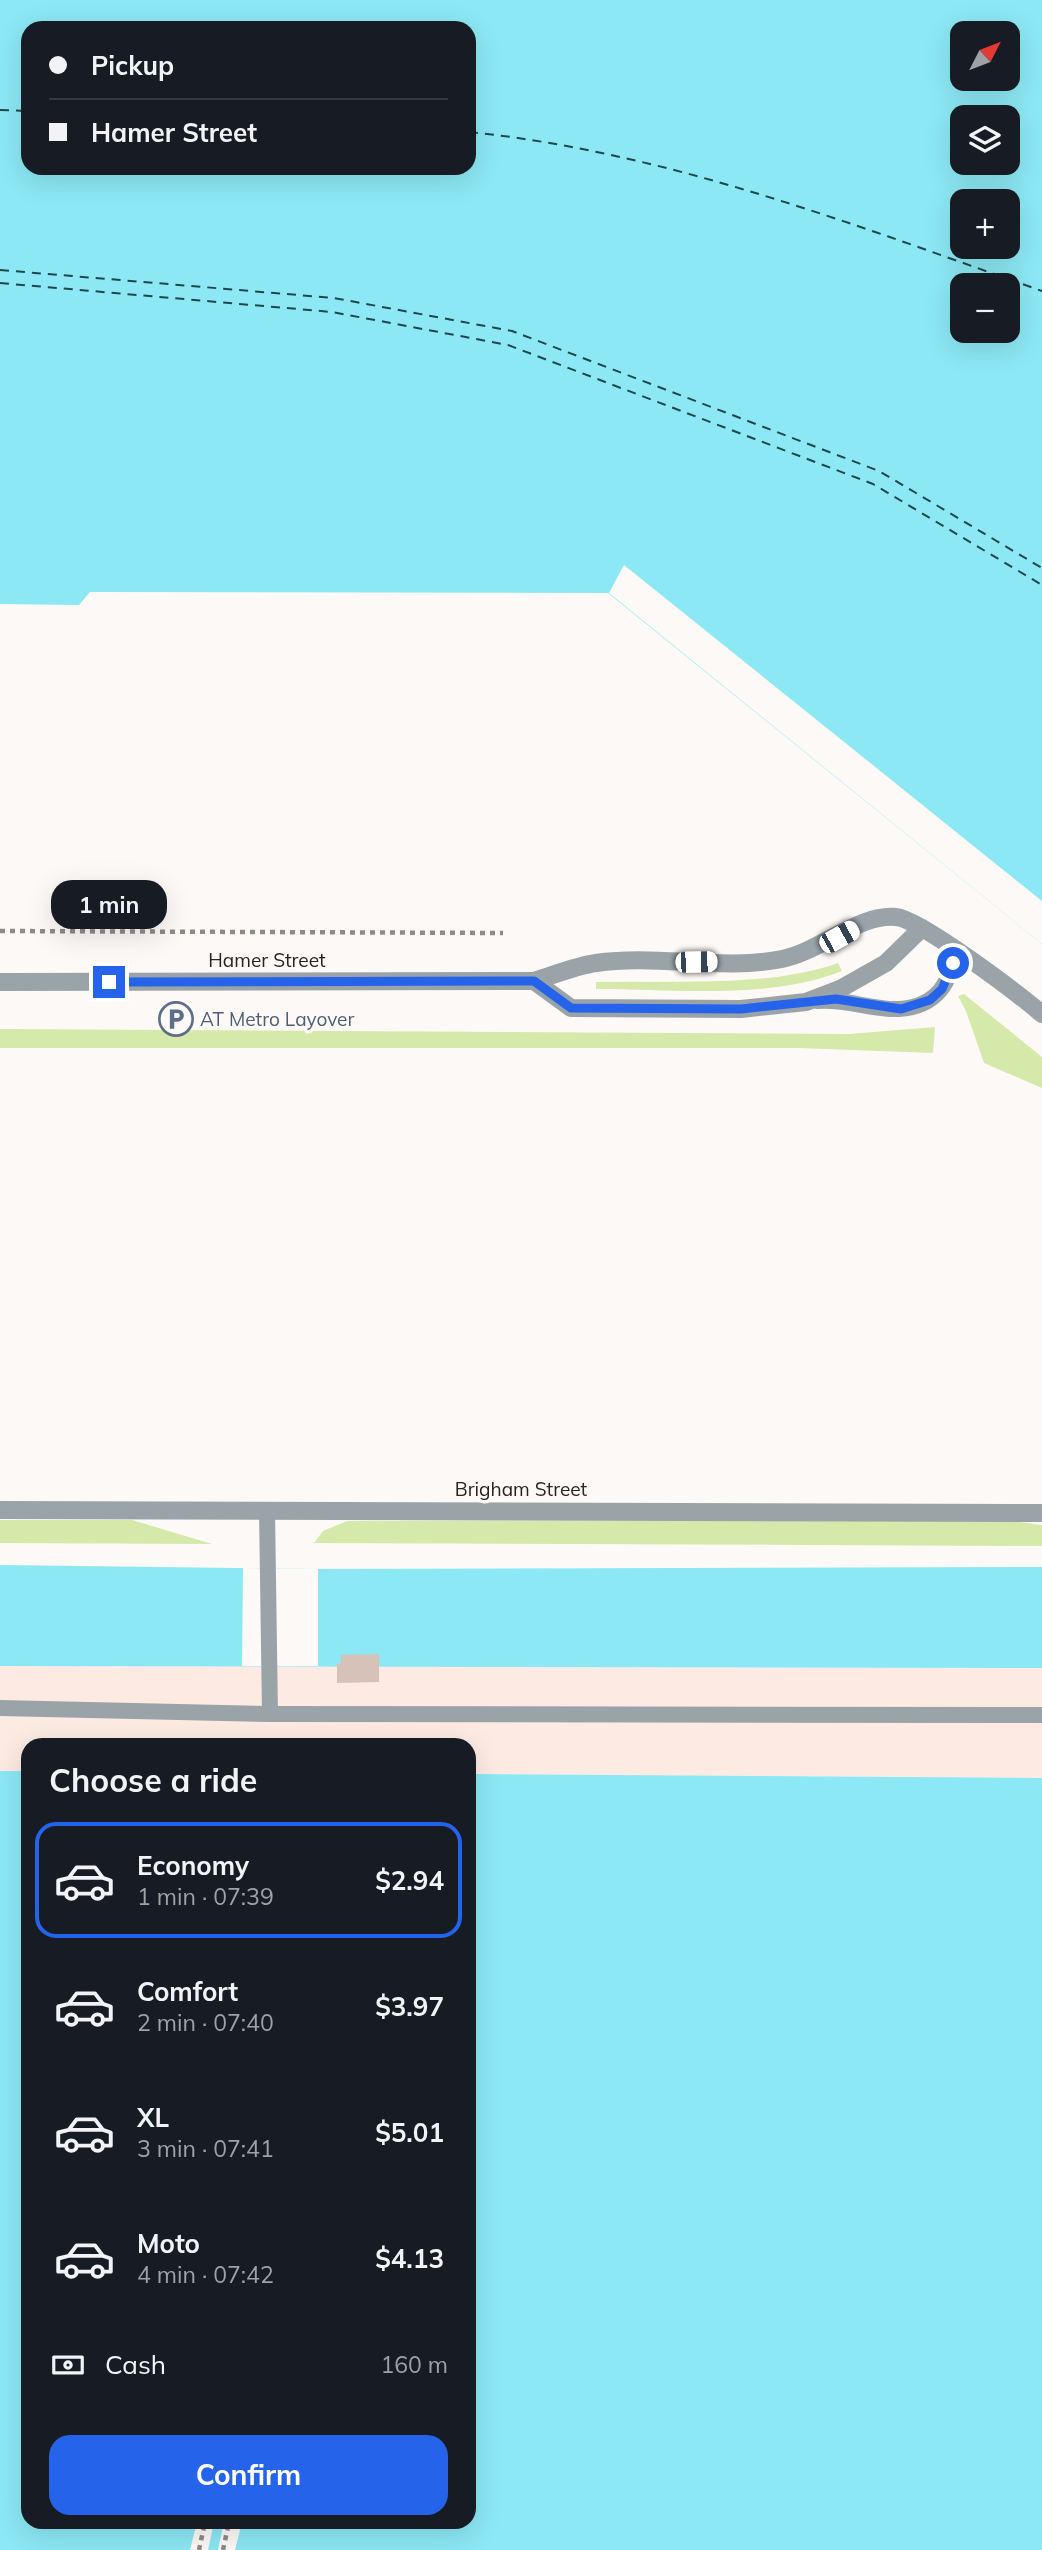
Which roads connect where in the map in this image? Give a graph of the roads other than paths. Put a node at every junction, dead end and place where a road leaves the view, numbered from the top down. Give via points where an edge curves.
1 (922, 928) junction
2 (949, 947) junction
3 (534, 981) junction
4 (0, 982) edge
5 (806, 1002) junction
6 (1042, 1014) edge
7 (0, 1510) edge
8 (267, 1510) junction
9 (1042, 1513) edge
10 (0, 1708) edge
11 (270, 1714) junction
12 (1042, 1715) edge

1 - 2 street, Hamer Street
1 - 3 street, Hamer Street via 910,920 885,918 782,959 595,963
1 - 5 street via 886,963
2 - 5 lane via 953,963 949,977 942,989 916,1005 887,1008 836,999
2 - 6 street, Hamer Street
3 - 4 street, Hamer Street
3 - 5 street via 571,1008 741,1009
7 - 8 street, Brigham Street
8 - 9 street, Brigham Street
8 - 11 lane
10 - 11 lane
11 - 12 lane

